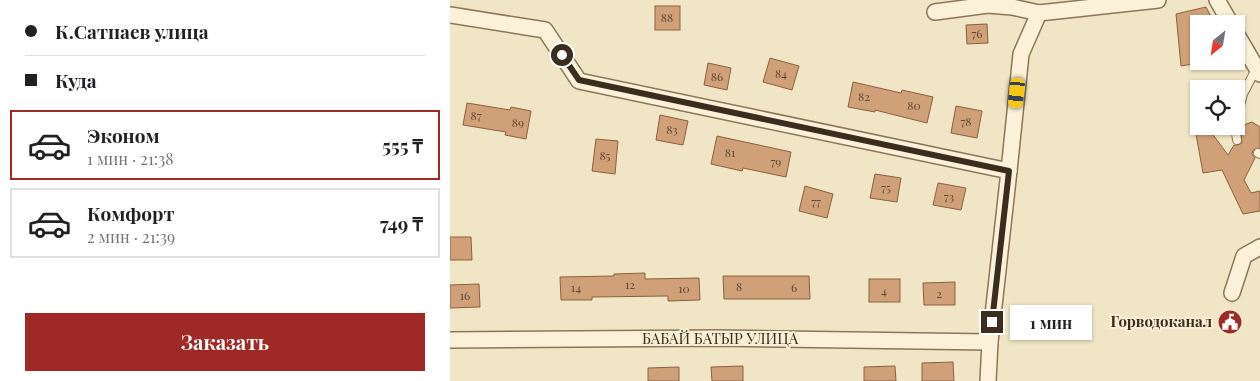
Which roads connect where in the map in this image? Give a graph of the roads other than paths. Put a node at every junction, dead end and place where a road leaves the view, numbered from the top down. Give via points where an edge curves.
1 (1158, 0) edge
2 (1217, 0) edge
3 (935, 12) dead end
4 (1039, 13) junction
5 (450, 15) edge
6 (1226, 15) edge
7 (1245, 50) edge
8 (1258, 72) edge
9 (1245, 91) edge
10 (1236, 135) edge
11 (1237, 140) dead end
12 (1009, 171) junction
13 (1260, 247) edge
14 (1232, 293) dead end
15 (450, 340) edge
16 (990, 342) junction
17 (988, 381) edge

1 - 4 street
2 - 6 street
3 - 4 street via 988,5
4 - 12 street via 1021,54
5 - 12 street via 544,30 579,80
7 - 8 street
8 - 9 lane
10 - 11 lane
12 - 16 street
13 - 14 street via 1244,256
15 - 16 street, БАБАЙ БАТЫР УЛИЦА via 717,338
16 - 17 street

